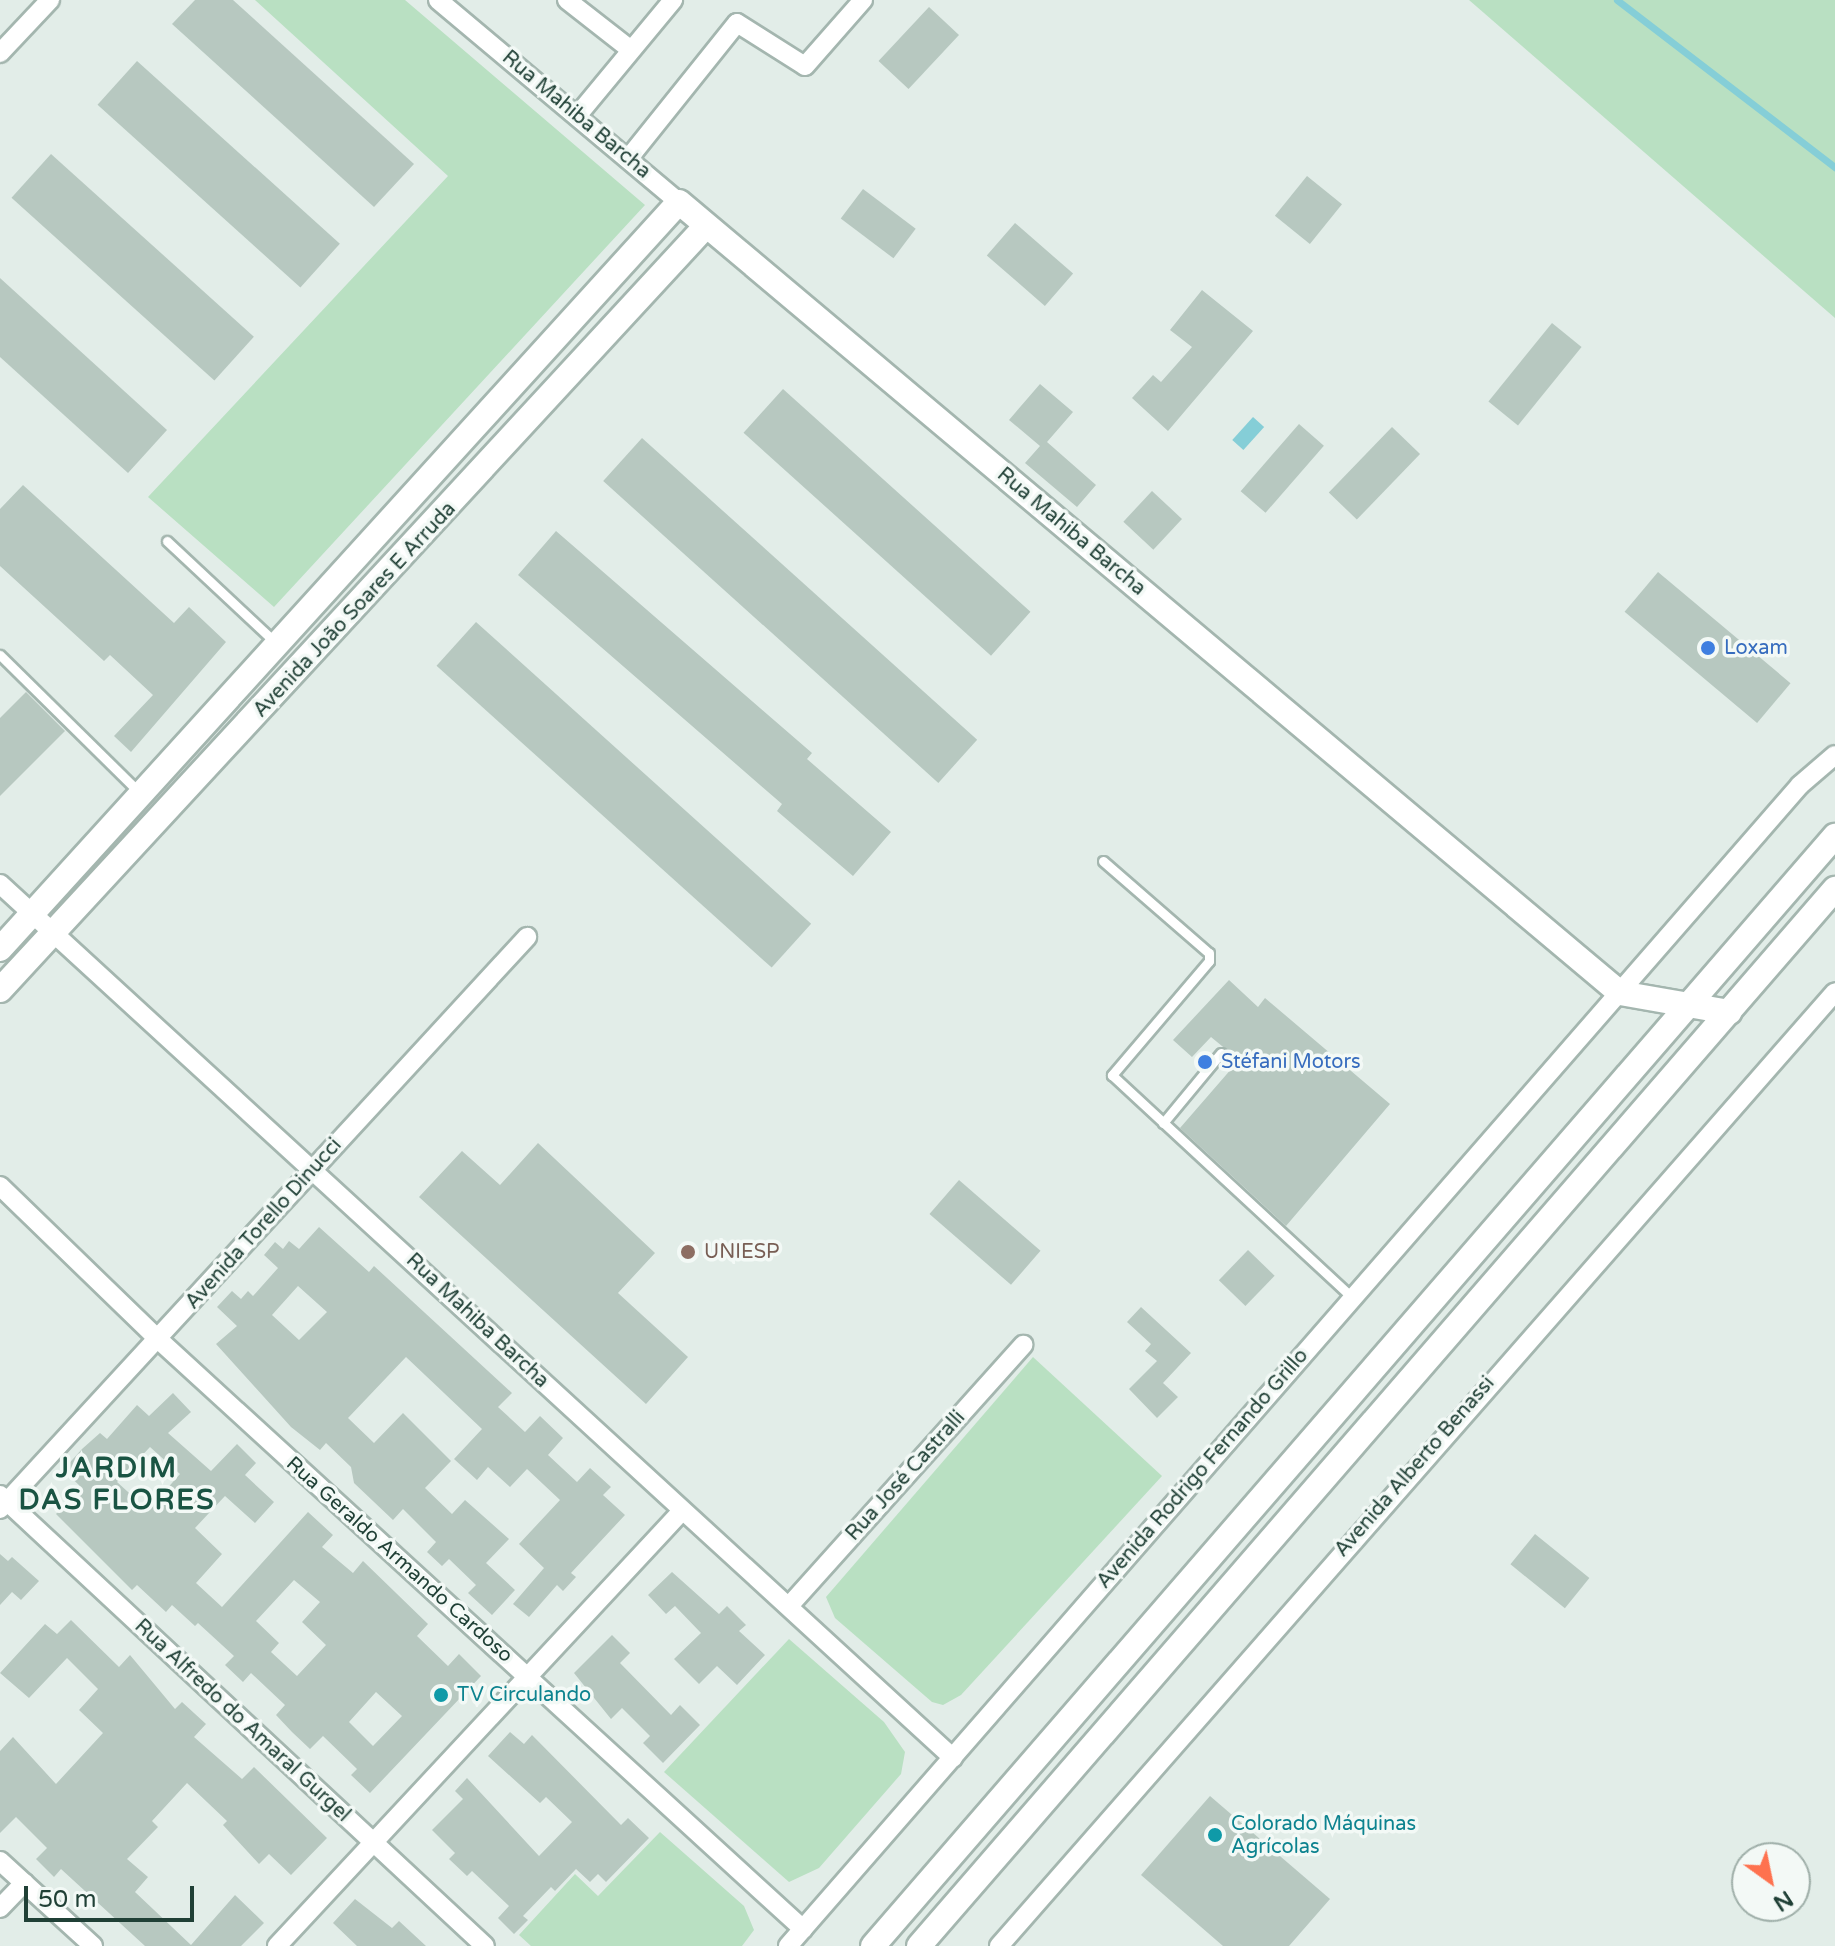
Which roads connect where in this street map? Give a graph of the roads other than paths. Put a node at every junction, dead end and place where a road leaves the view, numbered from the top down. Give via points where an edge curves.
1 (50, 0) edge
2 (438, 0) edge
3 (567, 0) edge
4 (673, 0) edge
5 (863, 0) edge
6 (631, 50) junction
7 (0, 53) edge
8 (577, 116) junction
9 (628, 159) junction
10 (679, 202) junction
11 (706, 226) junction
12 (538, 357) junction
13 (565, 382) junction
14 (167, 541) dead end
15 (277, 645) junction
16 (0, 655) edge
17 (1835, 755) edge
18 (142, 795) junction
19 (164, 815) junction
20 (1835, 836) edge
21 (1103, 861) dead end
22 (71, 873) junction
23 (0, 884) edge
24 (1835, 889) edge
25 (92, 892) junction
26 (33, 915) junction
27 (54, 934) junction
28 (527, 937) dead end
29 (0, 949) edge
30 (0, 990) edge
31 (1620, 993) junction
32 (1832, 999) edge
33 (1686, 1008) junction
34 (1729, 1012) junction
35 (1221, 1053) dead end
36 (1163, 1123) junction
37 (314, 1170) junction
38 (0, 1186) edge
39 (1354, 1299) junction
40 (159, 1340) junction
41 (1023, 1345) dead end
42 (2, 1502) edge
43 (682, 1511) junction
44 (789, 1606) junction
45 (528, 1678) junction
46 (953, 1758) junction
47 (374, 1845) junction
48 (0, 1861) edge
49 (24, 1883) junction
50 (0, 1908) edge
51 (803, 1929) junction
52 (93, 1946) edge
53 (277, 1946) edge
54 (485, 1946) edge
55 (788, 1946) edge
56 (873, 1946) edge
57 (919, 1946) edge
58 (999, 1946) edge

1 - 7 street
2 - 8 street, Rua Mahiba Barcha
3 - 6 street
4 - 6 street
5 - 9 street via 805,66 737,23
6 - 8 street
8 - 9 street, Rua Mahiba Barcha
9 - 10 street, Rua Mahiba Barcha
10 - 11 street, Rua Mahiba Barcha
10 - 12 street, Avenida João Soares E Arruda
11 - 13 street, Avenida João Soares E Arruda
11 - 31 street, Rua Mahiba Barcha
12 - 13 street
12 - 15 street, Avenida João Soares E Arruda
13 - 19 street, Avenida João Soares E Arruda
14 - 15 lane
15 - 18 street, Avenida João Soares E Arruda
16 - 18 lane
17 - 31 street, Avenida Rodrigo Fernando Grillo via 1800,785
18 - 19 street
18 - 22 street, Avenida João Soares E Arruda
19 - 25 street, Avenida João Soares E Arruda
20 - 33 street
21 - 36 lane via 1209,953 1209,961 1112,1075
22 - 25 street
22 - 26 street, Avenida João Soares E Arruda
23 - 26 street, Rua Mahiba Barcha
24 - 34 street
25 - 27 street, Avenida João Soares E Arruda
26 - 27 street, Rua Mahiba Barcha
26 - 29 street, Avenida João Soares E Arruda
27 - 30 street, Avenida João Soares E Arruda
27 - 37 street, Rua Mahiba Barcha
28 - 37 street, Avenida Torello Dinucci
31 - 33 street, Rua Mahiba Barcha
31 - 39 street, Avenida Rodrigo Fernando Grillo
32 - 58 street, Avenida Alberto Benassi
33 - 34 street, Rua Mahiba Barcha
33 - 56 street
34 - 57 street
35 - 36 lane
36 - 39 lane
37 - 40 street, Avenida Torello Dinucci
37 - 43 street, Rua Mahiba Barcha
38 - 40 street, Rua Geraldo Armando Cardoso
39 - 46 street, Avenida Rodrigo Fernando Grillo via 1185,1484
40 - 42 street, Avenida Torello Dinucci
40 - 45 street, Rua Geraldo Armando Cardoso
41 - 44 street, Rua José Castralli
42 - 47 street, Rua Alfredo do Amaral Gurgel
43 - 44 street, Rua Mahiba Barcha
43 - 45 street
44 - 46 street, Rua Mahiba Barcha
45 - 47 street
45 - 51 street, Rua Geraldo Armando Cardoso
46 - 51 street, Avenida Rodrigo Fernando Grillo
47 - 53 street
47 - 54 street, Rua Alfredo do Amaral Gurgel
48 - 49 street
49 - 50 street
49 - 52 street
51 - 55 street, Avenida Rodrigo Fernando Grillo

